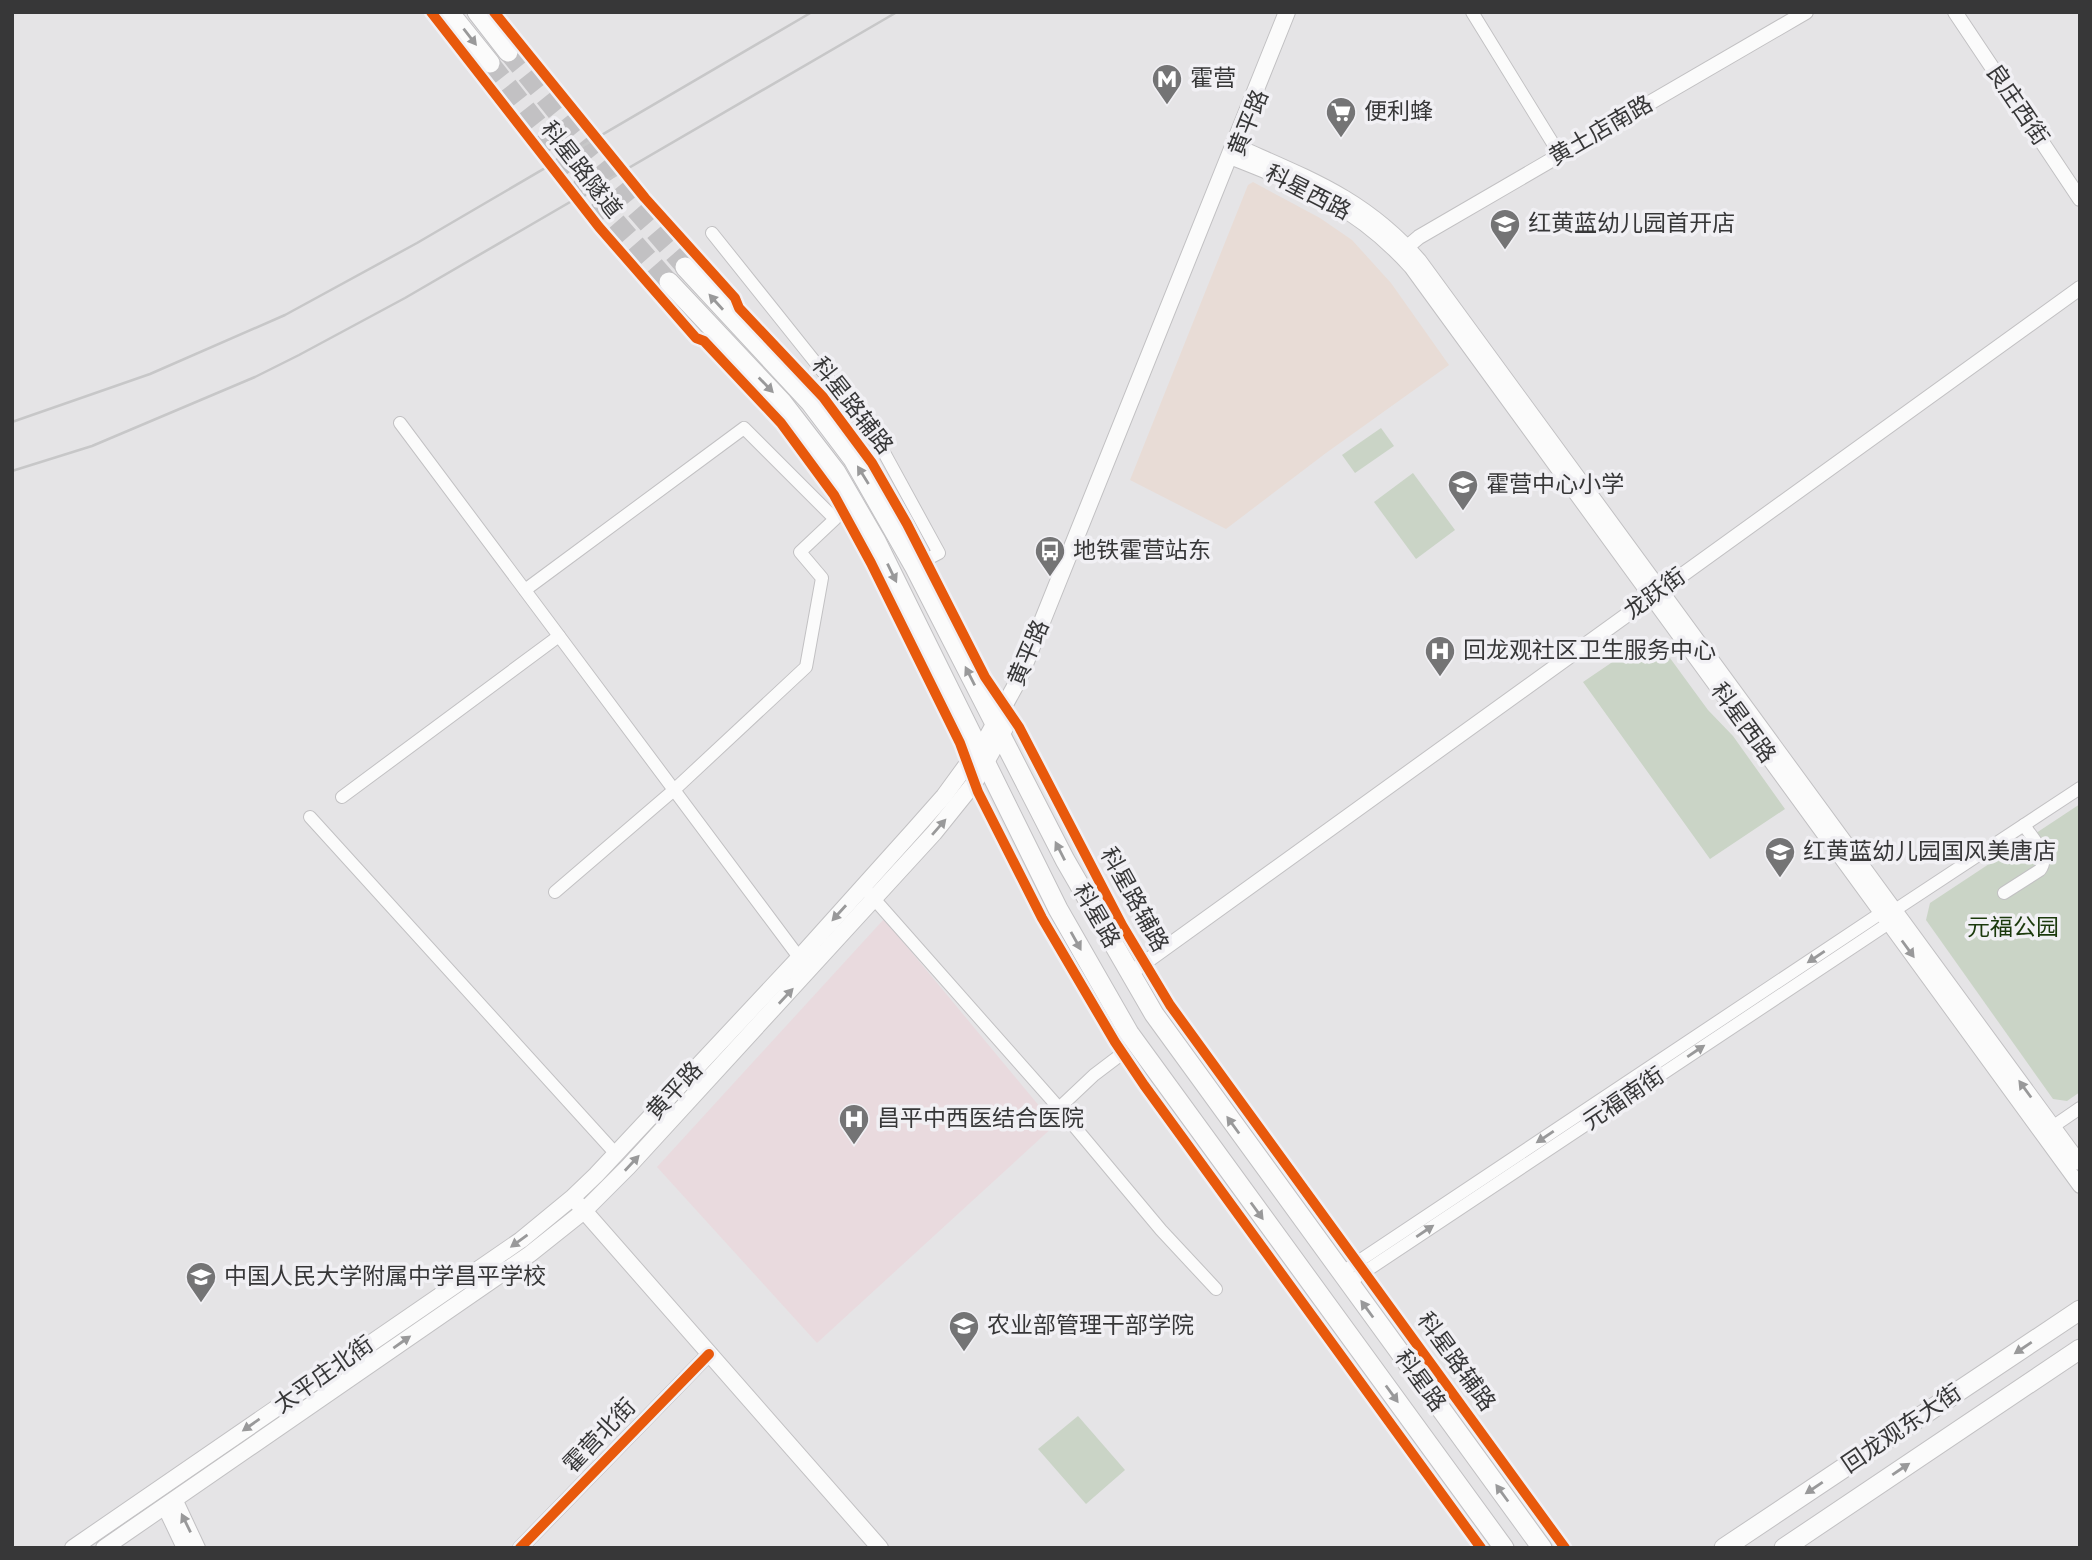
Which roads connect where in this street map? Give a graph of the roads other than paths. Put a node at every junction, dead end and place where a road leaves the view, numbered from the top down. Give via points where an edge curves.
1 (450, 12) edge
2 (477, 12) edge
3 (1287, 12) edge
4 (1294, 12) edge
5 (1472, 12) edge
6 (1806, 12) edge
7 (1955, 12) edge
8 (508, 52) tunnel mouth
9 (489, 63) tunnel mouth
10 (1235, 152) junction
11 (1560, 155) junction
12 (2080, 199) edge
13 (712, 233) dead end
14 (1403, 250) junction
15 (685, 267) tunnel mouth
16 (669, 282) tunnel mouth
17 (2080, 288) edge
18 (400, 423) dead end
19 (914, 566) junction
20 (524, 590) junction
21 (1656, 593) junction
22 (559, 636) junction
23 (998, 730) junction
24 (982, 757) junction
25 (2080, 788) edge
26 (674, 790) junction
27 (342, 797) dead end
28 (310, 817) dead end
29 (2024, 825) junction
30 (863, 887) junction
31 (555, 892) dead end
32 (2004, 893) dead end
33 (874, 900) junction
34 (1888, 915) junction
35 (805, 964) junction
36 (1129, 974) junction
37 (1123, 1053) dead end
38 (1059, 1108) junction
39 (2080, 1108) edge
40 (2047, 1130) junction
41 (616, 1154) junction
42 (2080, 1163) edge
43 (2080, 1186) edge
44 (572, 1198) junction
45 (584, 1211) junction
46 (1345, 1278) junction
47 (1216, 1289) dead end
48 (2080, 1310) edge
49 (2080, 1349) edge
50 (709, 1354) junction
51 (169, 1503) junction
52 (73, 1548) edge
53 (104, 1548) edge
54 (184, 1548) edge
55 (198, 1548) edge
56 (520, 1548) edge
57 (880, 1548) edge
58 (1504, 1548) edge
59 (1542, 1548) edge
60 (1724, 1548) edge
61 (1784, 1548) edge

1 -> 9 main road
2 - 8 main road
3 - 10 main road, 黄平路
4 - 10 main road, 黄平路
5 - 11 street
6 - 11 street, 黄土店南路
7 - 12 street, 良庄西街
10 - 14 street, 科星西路 via 1317,181 1349,198 1382,222
10 - 23 main road, 黄平路
11 - 14 street, 黄土店南路
13 - 19 street via 881,447 939,552
14 - 21 street, 科星西路 via 1417,275
19 -> 15 main road, 科星路 via 861,471 822,416
16 -> 24 main road, 科星路 via 782,402 836,472 876,541
17 - 21 street, 龙跃街
18 - 20 street
23 -> 19 main road, 科星路
20 - 22 street
20 - 26 street via 744,428 835,519 800,552 822,578 806,667
21 - 34 street, 科星西路
21 - 36 street, 龙跃街
22 - 26 street
22 - 27 street
23 - 24 main road, 黄平路
36 -> 23 main road, 科星路
24 - 30 main road, 黄平路
33 -> 24 main road, 黄平路 via 948,818
24 -> 58 main road, 科星路 via 1058,909 1129,1032
25 - 29 street, 元福南街
26 - 31 street
26 - 35 street
28 - 41 street
29 - 32 street via 2045,863
29 - 34 street, 元福南街
30 - 33 street
30 -> 35 main road, 黄平路
33 - 35 main road, 黄平路
33 - 38 street
34 - 40 street, 科星西路
34 - 46 street, 元福南街
35 - 41 main road, 黄平路
45 -> 35 main road, 黄平路
46 -> 36 main road, 科星路 via 1184,1058
37 - 38 street
38 - 47 street
39 - 40 street
40 - 42 street, 科星西路
40 - 43 street, 科星西路
41 - 44 main road, 黄平路
44 - 45 main road
44 -> 52 main road, 太平庄北街 via 521,1240
45 - 50 main road
51 -> 45 main road, 太平庄北街 via 530,1254
59 -> 46 main road, 科星路
48 -> 60 main road, 回龙观东大街
61 -> 49 main road, 回龙观东大街
50 - 56 street, 霍营北街
50 - 57 main road
51 - 53 main road, 太平庄北街
51 - 54 street
55 -> 51 street

